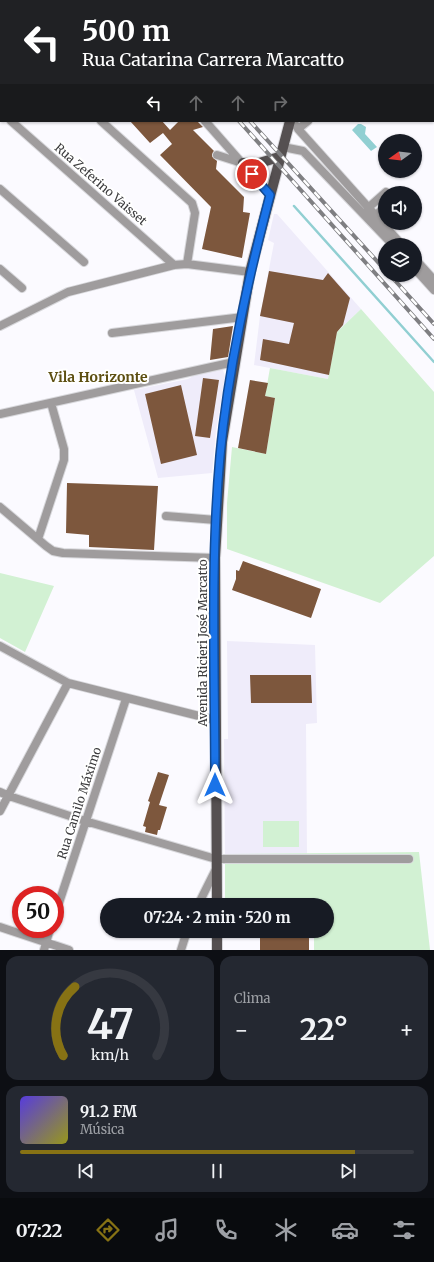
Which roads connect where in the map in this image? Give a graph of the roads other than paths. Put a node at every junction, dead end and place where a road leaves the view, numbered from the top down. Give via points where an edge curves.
1 (13, 122) edge
2 (102, 122) edge
3 (206, 122) edge
4 (285, 122) edge
5 (292, 122) edge
6 (293, 122) edge
7 (307, 122) edge
8 (298, 129) junction
9 (283, 147) junction
10 (217, 155) dead end
11 (279, 157) junction
12 (243, 163) junction
13 (0, 190) edge
14 (270, 195) junction
15 (378, 199) edge
16 (368, 208) junction
17 (376, 216) joint
18 (388, 235) junction
19 (390, 238) edge
20 (392, 238) edge
21 (84, 262) dead end
22 (187, 264) junction
23 (174, 265) junction
24 (422, 267) edge
25 (0, 268) edge
26 (250, 272) junction
27 (422, 277) edge
28 (434, 280) edge
29 (22, 288) dead end
30 (434, 290) edge
31 (242, 317) junction
32 (0, 326) edge
33 (112, 333) dead end
34 (234, 362) junction
35 (51, 403) junction
36 (0, 414) edge
37 (0, 507) edge
38 (166, 516) dead end
39 (216, 520) junction
40 (38, 539) junction
41 (215, 558) junction
42 (0, 646) edge
43 (68, 683) junction
44 (126, 699) junction
45 (215, 720) junction
46 (0, 792) edge
47 (9, 796) junction
48 (0, 811) edge
49 (85, 821) junction
50 (409, 859) dead end
51 (216, 864) junction
52 (64, 887) edge
53 (201, 898) edge
54 (217, 898) edge
55 (0, 927) edge
56 (185, 938) edge
57 (217, 938) edge
58 (45, 946) edge
59 (69, 950) edge
60 (181, 950) edge
61 (217, 950) edge

1 - 23 street, Rua Zeferino Vaisset
2 - 22 street via 192,203 195,213
3 - 12 street
4 - 9 main road, Avenida Ricieri José Marcatto
5 - 9 main road, Avenida Ricieri José Marcatto
6 - 8 street
7 - 8 street
8 - 16 street
9 - 11 main road, Avenida Ricieri José Marcatto
9 - 18 street via 304,150
10 - 12 street
11 - 12 main road via 256,164
11 - 14 main road, Avenida Ricieri José Marcatto
12 - 14 street
13 - 21 street
14 - 26 main road, Avenida Ricieri José Marcatto
15 - 16 street
16 - 17 street
17 - 18 street
18 - 19 street
18 - 20 street
22 - 23 street
22 - 26 street
23 - 32 street via 68,292
24 - 28 street
25 - 29 street
26 - 31 main road, Avenida Ricieri José Marcatto
27 - 30 street
31 - 33 street
31 - 34 main road, Avenida Ricieri José Marcatto
34 - 35 street
34 - 39 main road, Avenida Ricieri José Marcatto via 222,442
35 - 36 street
35 - 40 street via 64,449 64,460
37 - 40 street
38 - 39 street
39 - 41 main road, Avenida Ricieri José Marcatto
40 - 41 street via 53,551 63,553
41 - 45 main road, Avenida Ricieri José Marcatto
42 - 43 street
43 - 44 street
43 - 47 street
44 - 45 street
44 - 49 street, Rua Camilo Máximo
45 - 51 main road, Avenida Ricieri José Marcatto
46 - 47 street
47 - 48 street
47 - 49 street
49 - 51 street
49 - 52 street, Rua Camilo Máximo
50 - 51 street
51 - 53 street
51 - 54 main road, Avenida Ricieri José Marcatto
55 - 58 street
56 - 60 street
57 - 61 main road
58 - 59 street

